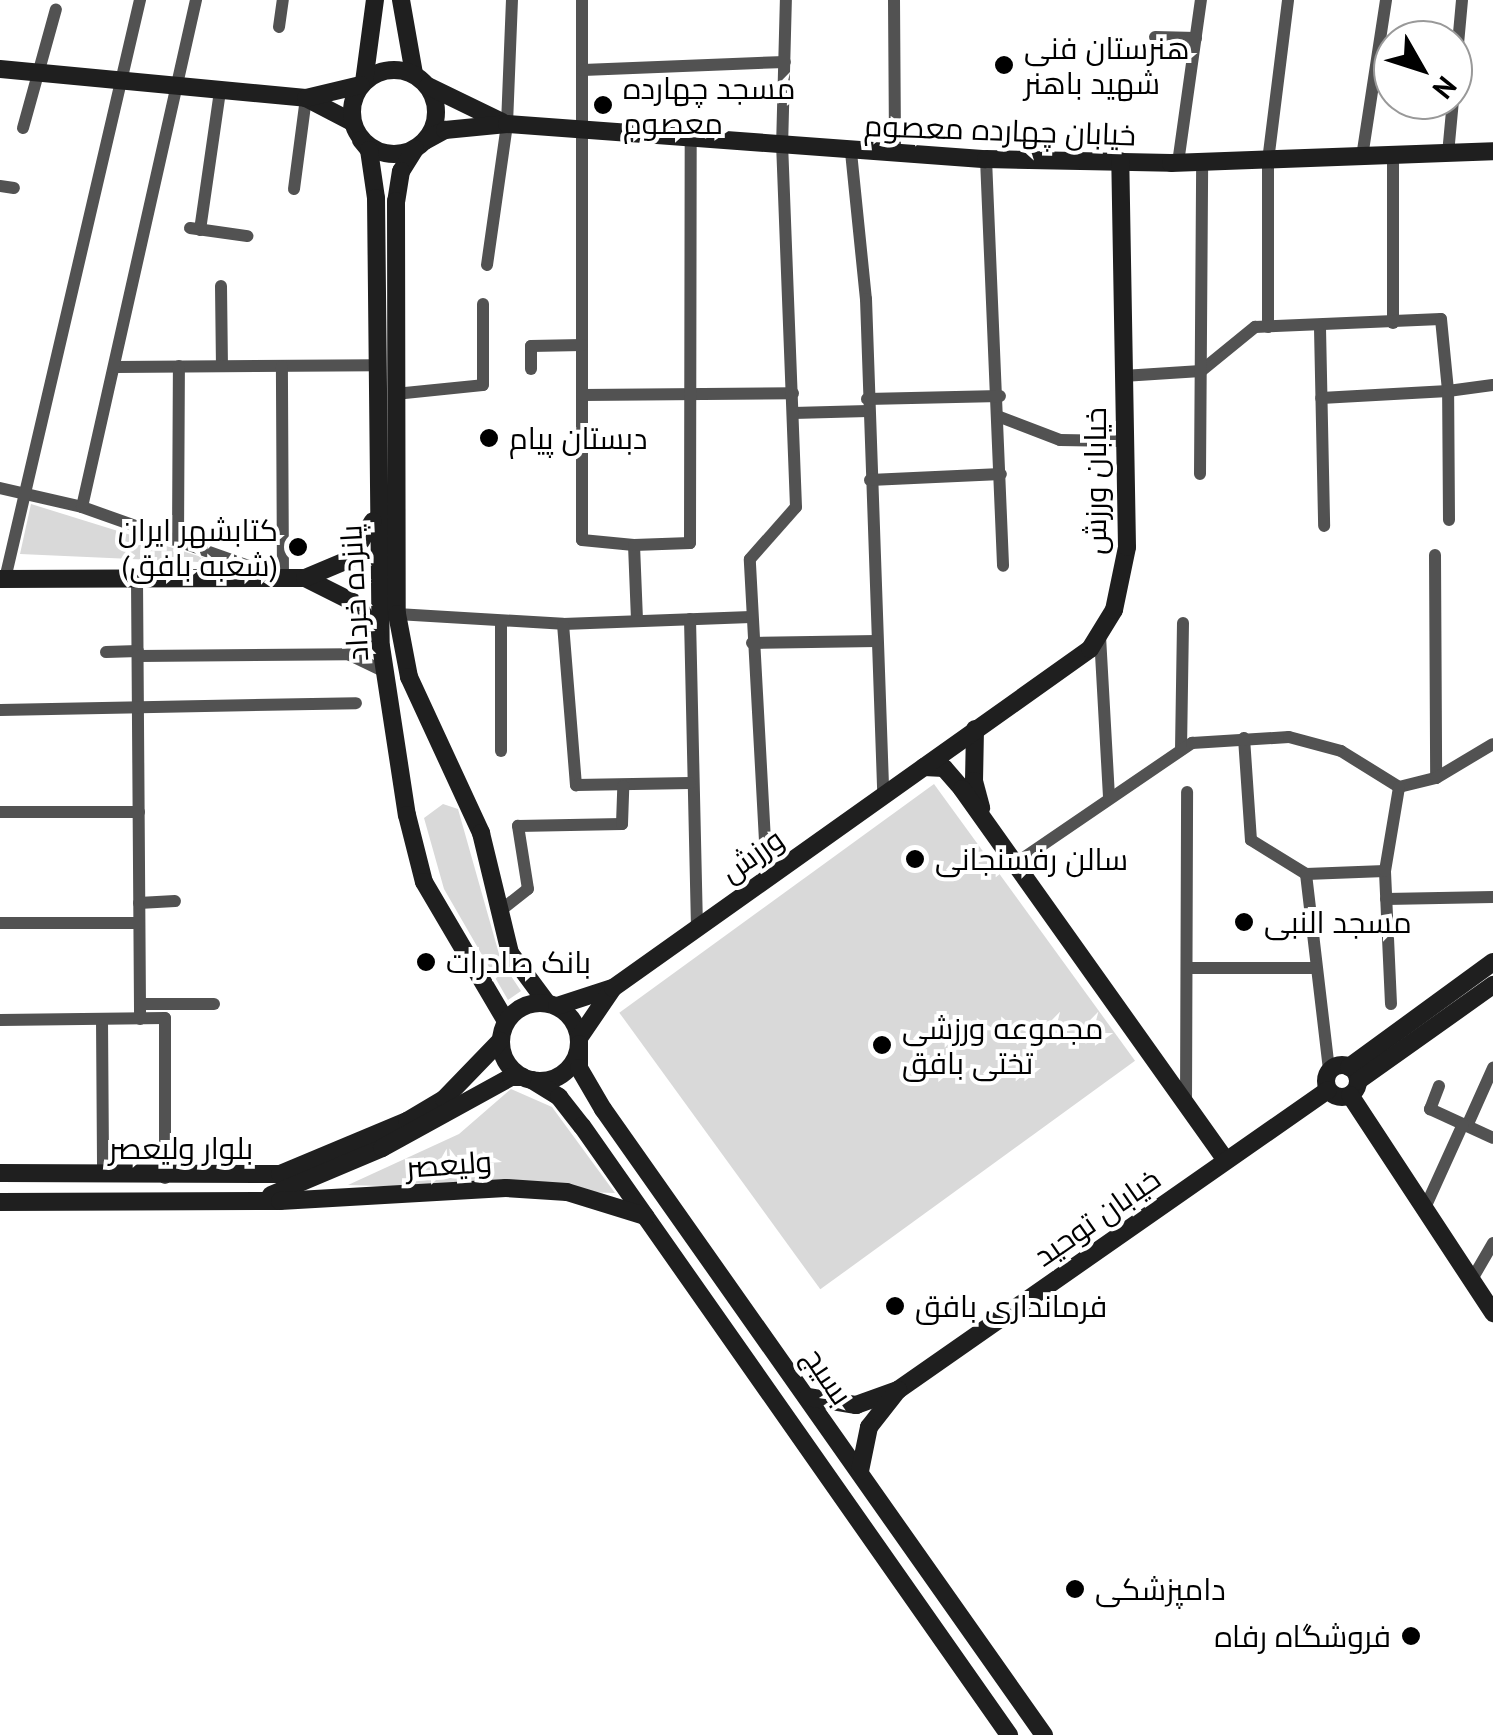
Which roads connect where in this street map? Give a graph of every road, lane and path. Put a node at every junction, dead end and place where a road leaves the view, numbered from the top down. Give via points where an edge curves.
1 (140, 0) edge
2 (196, 0) edge
3 (283, 0) edge
4 (375, 0) edge
5 (400, 0) edge
6 (512, 0) edge
7 (582, 0) edge
8 (786, 0) edge
9 (894, 0) edge
10 (1201, 0) edge
11 (1288, 0) edge
12 (1386, 0) edge
13 (56, 9) dead end
14 (403, 26) junction
15 (279, 28) dead end
16 (374, 32) junction
17 (1155, 37) dead end
18 (1196, 38) junction
19 (785, 62) junction
20 (0, 69) edge
21 (583, 70) junction
22 (40, 76) junction
23 (421, 80) junction
24 (120, 82) junction
25 (362, 84) junction
26 (174, 85) junction
27 (220, 91) junction
28 (306, 98) junction
29 (1451, 120) edge
30 (507, 124) junction
31 (23, 128) dead end
32 (357, 131) junction
33 (581, 131) junction
34 (691, 142) junction
35 (420, 145) junction
36 (782, 148) junction
37 (851, 152) junction
38 (1493, 152) edge
39 (896, 153) junction
40 (1448, 154) junction
41 (1392, 156) junction
42 (1362, 157) junction
43 (986, 159) junction
44 (1120, 160) junction
45 (1268, 160) junction
46 (1202, 162) junction
47 (1178, 163) junction
48 (294, 189) dead end
49 (247, 236) dead end
50 (487, 265) dead end
51 (221, 286) dead end
52 (482, 304) dead end
53 (1393, 323) junction
54 (1268, 327) junction
55 (1320, 328) junction
56 (582, 345) junction
57 (376, 365) junction
58 (179, 366) junction
59 (222, 366) junction
60 (282, 366) junction
61 (115, 367) junction
62 (531, 369) dead end
63 (1201, 371) junction
64 (1123, 376) junction
65 (1493, 386) edge
66 (1448, 392) junction
67 (793, 393) junction
68 (395, 394) junction
69 (694, 395) junction
70 (582, 396) junction
71 (1000, 396) junction
72 (1321, 398) junction
73 (867, 405) junction
74 (793, 413) junction
75 (1000, 417) junction
76 (1120, 441) junction
77 (1001, 474) junction
78 (1200, 474) dead end
79 (870, 480) junction
80 (0, 488) edge
81 (23, 494) junction
82 (377, 504) junction
83 (82, 508) junction
84 (1449, 520) dead end
85 (1324, 526) dead end
86 (178, 541) junction
87 (634, 545) junction
88 (1434, 555) dead end
89 (1004, 566) dead end
90 (283, 578) junction
91 (305, 578) junction
92 (137, 579) junction
93 (2, 580) edge
94 (397, 614) junction
95 (750, 617) junction
96 (690, 619) junction
97 (637, 620) junction
98 (501, 622) junction
99 (563, 624) junction
100 (1183, 624) dead end
101 (1100, 633) junction
102 (877, 641) junction
103 (752, 643) junction
104 (106, 652) dead end
105 (138, 653) junction
106 (384, 670) junction
107 (356, 702) dead end
108 (138, 707) junction
109 (0, 710) edge
110 (975, 729) junction
111 (1244, 738) junction
112 (1493, 744) edge
113 (1180, 750) junction
114 (501, 751) dead end
115 (924, 767) junction
116 (1436, 778) junction
117 (690, 783) junction
118 (622, 786) junction
119 (1398, 787) junction
120 (1187, 792) dead end
121 (884, 796) junction
122 (1109, 799) junction
123 (0, 812) edge
124 (138, 812) junction
125 (986, 828) junction
126 (1013, 865) junction
127 (1384, 871) junction
128 (1306, 874) junction
129 (767, 878) junction
130 (1493, 897) edge
131 (1386, 900) junction
132 (174, 901) dead end
133 (139, 903) junction
134 (500, 910) junction
135 (140, 923) junction
136 (0, 924) edge
137 (698, 928) junction
138 (1493, 962) edge
139 (1188, 968) junction
140 (1315, 968) junction
141 (1493, 986) edge
142 (612, 988) junction
143 (214, 1004) dead end
144 (1391, 1004) dead end
145 (552, 1005) junction
146 (140, 1011) junction
147 (102, 1019) junction
148 (0, 1020) edge
149 (506, 1021) junction
150 (579, 1041) junction
151 (500, 1042) junction
152 (1379, 1056) junction
153 (1493, 1068) edge
154 (1329, 1070) junction
155 (528, 1079) junction
156 (1353, 1081) junction
157 (1439, 1086) dead end
158 (1328, 1090) junction
159 (1186, 1105) junction
160 (1465, 1125) junction
161 (1493, 1138) edge
162 (1226, 1160) junction
163 (0, 1173) edge
164 (103, 1176) junction
165 (165, 1178) junction
166 (0, 1202) edge
167 (252, 1202) junction
168 (1424, 1210) junction
169 (646, 1217) junction
170 (1492, 1244) edge
171 (722, 1278) junction
172 (1471, 1281) junction
173 (700, 1291) junction
174 (1493, 1313) edge
175 (762, 1330) junction
176 (740, 1346) junction
177 (898, 1390) junction
178 (808, 1396) junction
179 (860, 1471) junction
180 (1009, 1735) edge
181 (1044, 1735) edge

1 - 24 street
2 - 26 street
3 - 15 street
4 - 16 main road
5 - 14 main road
6 - 30 street
7 - 21 street
8 - 19 street
9 - 39 street
10 - 18 street
11 - 45 street
12 - 42 street
13 - 22 street
14 - 16 main road via 389,42
14 - 23 main road
16 - 25 main road
17 - 18 street
18 - 47 street
19 - 21 street
19 - 36 street
20 - 22 main road
21 - 33 street
22 - 24 main road
22 - 31 street
23 - 25 main road via 385,70
23 - 30 main road
23 - 35 main road via 436,120
24 - 26 main road
24 - 81 street
25 - 28 main road
25 - 32 main road
26 - 27 main road
26 - 61 street
27 - 28 main road
27 - 49 street via 195,229
28 - 32 main road
28 - 48 street
29 - 40 street
30 - 33 main road, خیابان چهارده معصوم
30 - 35 main road via 445,130
30 - 50 street
32 - 35 main road via 386,154
32 - 57 main road, پانزده خرداد via 369,150 376,198
33 - 34 main road, خیابان چهارده معصوم
33 - 56 street
34 - 36 main road, خیابان چهارده معصوم
34 - 69 street
35 - 68 main road, پانزده خرداد via 397,182
36 - 37 main road, خیابان چهارده معصوم
36 - 67 street
37 - 39 main road, خیابان چهارده معصوم
37 - 73 street via 864,244
38 - 40 main road, خیابان چهارده معصوم
39 - 43 main road, خیابان چهارده معصوم
40 - 41 main road, خیابان چهارده معصوم
41 - 42 main road, خیابان چهارده معصوم
41 - 53 street
42 - 45 main road, خیابان چهارده معصوم
43 - 44 main road, خیابان چهارده معصوم
43 - 71 street
44 - 47 main road, خیابان چهارده معصوم
44 - 64 main road, خیابان ورزش
45 - 46 main road, خیابان چهارده معصوم
45 - 54 street
46 - 47 main road, خیابان چهارده معصوم
46 - 63 street
51 - 59 street
52 - 68 street via 483,385
53 - 55 street
53 - 66 street via 1441,319
54 - 55 street
54 - 63 street via 1255,326
55 - 72 street
56 - 62 street via 531,346
56 - 70 street
57 - 60 street
57 - 82 main road, پانزده خرداد
58 - 59 street
58 - 61 street
58 - 86 street
59 - 60 street
60 - 90 street
61 - 83 street
63 - 64 street
63 - 78 street
64 - 76 main road, خیابان ورزش
65 - 66 street
66 - 72 street
66 - 84 street
67 - 69 street
67 - 74 street
68 - 94 main road, پانزده خرداد
69 - 70 street
69 - 87 street via 690,542
70 - 87 street via 582,540
71 - 73 street
71 - 75 street
72 - 85 street
73 - 74 street
73 - 79 street
74 - 95 street via 796,507 750,559
75 - 76 street via 1060,440
75 - 77 street
76 - 101 main road, خیابان ورزش via 1126,546 1114,610
77 - 79 street
77 - 89 street
79 - 102 street
80 - 81 street
81 - 83 street
81 - 93 street
82 - 91 main road via 368,536 350,560
82 - 106 main road, پانزده خرداد
83 - 86 street
86 - 90 street
87 - 97 street
88 - 116 street
90 - 91 main road
90 - 92 main road
91 - 106 main road via 357,604 374,625
92 - 93 main road
92 - 105 street
94 - 98 street
94 - 134 main road, پانزده خرداد via 409,677 469,798
95 - 96 street
95 - 103 street
96 - 97 street
96 - 117 street
97 - 99 street
98 - 99 street
98 - 114 street
99 - 118 street via 576,785
100 - 113 street
101 - 110 main road, خیابان ورزش via 1090,649
101 - 122 street
102 - 103 street
102 - 121 street
103 - 129 street
104 - 105 street
105 - 106 street via 348,654
105 - 108 street
106 - 149 main road, پانزده خرداد via 424,882
107 - 108 street
108 - 109 street
108 - 124 street
110 - 115 main road, خیابان ورزش
110 - 125 main road via 974,781
111 - 113 street
111 - 119 street via 1290,737 1341,751
111 - 128 street via 1251,840
112 - 116 street
113 - 122 street
115 - 121 main road, ورزش
115 - 125 main road via 944,768
116 - 119 street
117 - 118 street
117 - 137 street
118 - 134 street via 622,824 518,826 528,889
119 - 127 street
120 - 139 street
121 - 129 main road, ورزش
122 - 126 street
123 - 124 street
124 - 133 street
125 - 126 main road
126 - 159 main road
127 - 128 street
127 - 131 street
128 - 140 street
129 - 137 main road, ورزش
130 - 131 street
131 - 144 street
132 - 133 street
133 - 135 street
134 - 145 main road, پانزده خرداد via 510,953
135 - 136 street
135 - 146 street
137 - 142 main road, ورزش
138 - 152 main road
139 - 140 street
139 - 159 street
140 - 154 street
141 - 152 main road
142 - 145 main road, ورزش
142 - 150 main road, ورزش
143 - 146 street
145 - 149 main road via 524,1006
145 - 150 main road
146 - 147 street
146 - 165 street via 165,1018
147 - 148 street
147 - 164 street
149 - 151 main road
150 - 155 main road via 564,1073
150 - 171 main road, بسیج via 588,1086
151 - 155 main road via 506,1063
151 - 165 main road, بلوار ولیعصر via 444,1099 353,1146 280,1174
152 - 156 main road
153 - 160 street
154 - 156 main road
154 - 158 main road
155 - 167 main road, ولیعصر via 511,1076 320,1178
155 - 169 main road, بسیج via 559,1097
156 - 158 main road
156 - 168 main road
157 - 160 street via 1430,1109
158 - 162 main road, خیابان توحید
159 - 162 main road
160 - 161 street
160 - 168 street
162 - 177 main road, خیابان توحید
163 - 164 main road, بلوار ولیعصر
164 - 165 main road, بلوار ولیعصر
166 - 167 main road, ولیعصر
167 - 169 main road, ولیعصر via 506,1188 567,1192
168 - 172 main road
169 - 173 main road, بسیج
170 - 172 street
171 - 173 main road via 711,1294
171 - 175 main road, بسیج
172 - 174 main road
173 - 176 main road, بسیج
175 - 176 main road via 751,1330
175 - 178 main road, بسیج
176 - 180 main road, بسیج
177 - 178 main road via 856,1405
177 - 179 main road via 870,1427
178 - 179 main road, بسیج
179 - 181 main road, بسیج

